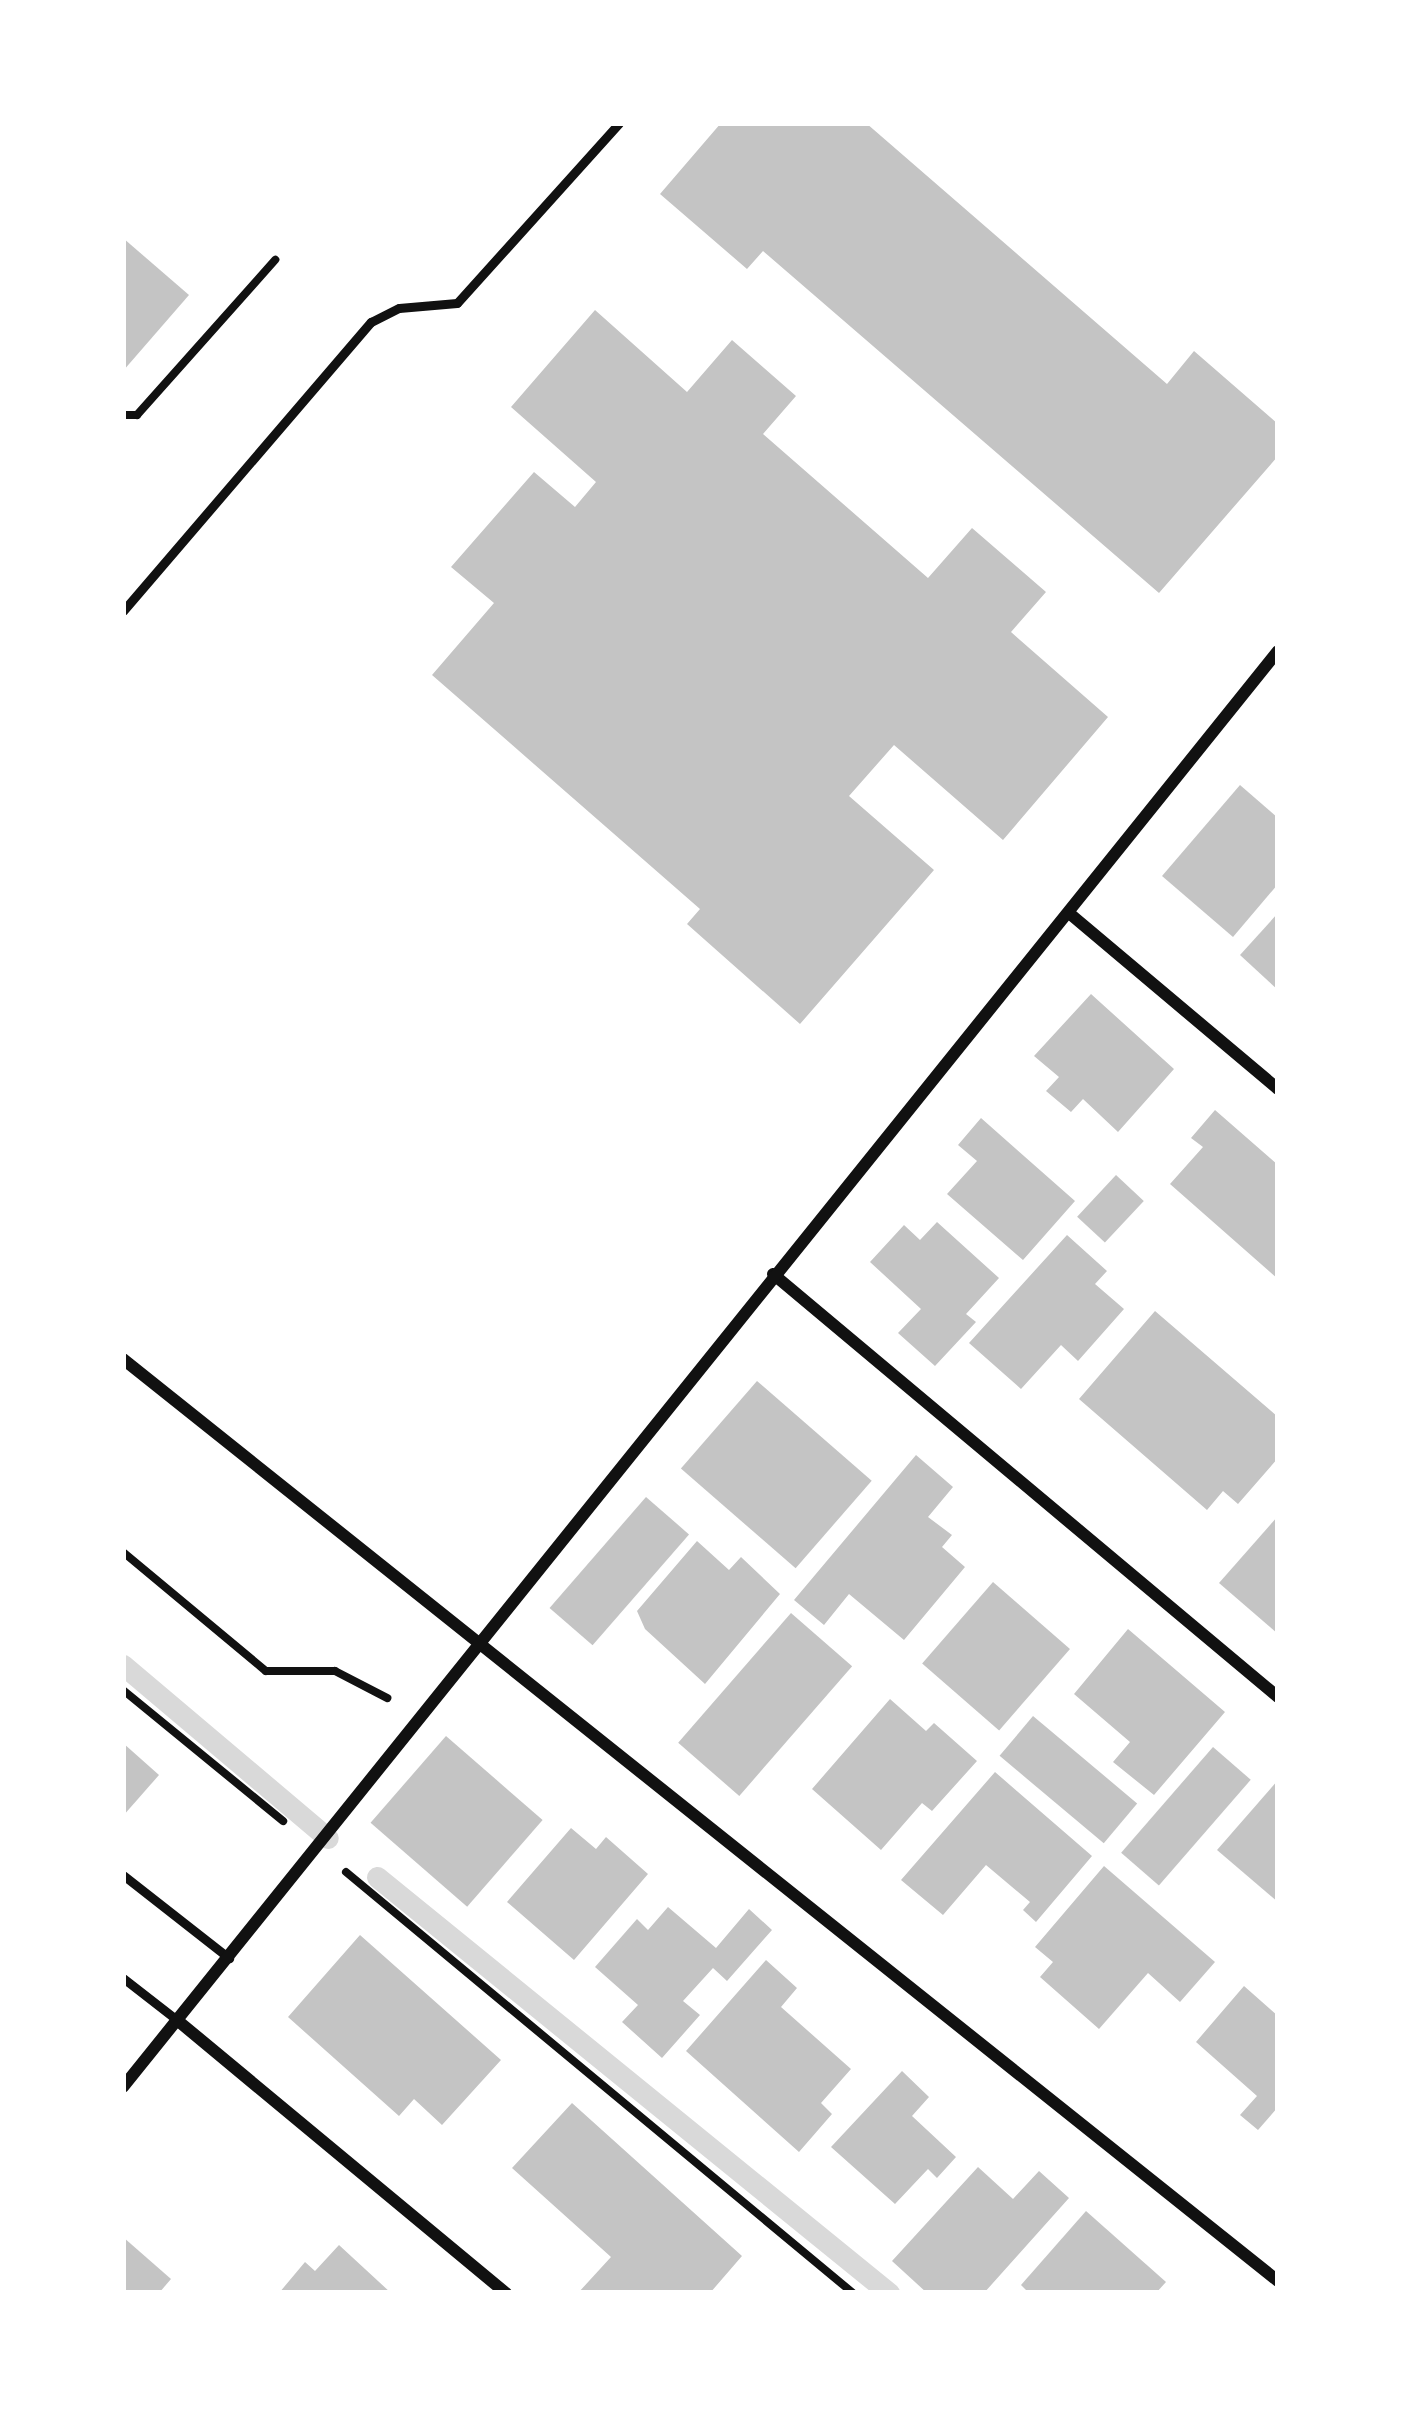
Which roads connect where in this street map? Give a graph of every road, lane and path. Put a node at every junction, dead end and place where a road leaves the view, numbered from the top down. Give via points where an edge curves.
1 (619, 123) edge
2 (275, 260) dead end
3 (123, 415) edge
4 (123, 610) edge
5 (1278, 651) edge
6 (1069, 913) junction
7 (1278, 1089) edge
8 (773, 1274) junction
9 (123, 1359) edge
10 (123, 1552) edge
11 (483, 1648) junction
12 (123, 1690) edge
13 (1278, 1697) edge
14 (425, 1718) junction
15 (318, 1849) junction
16 (123, 1875) edge
17 (229, 1958) junction
18 (123, 1978) edge
19 (178, 2020) junction
20 (123, 2086) edge
21 (1278, 2282) edge
22 (506, 2293) edge
23 (853, 2293) edge

1 - 4 lane via 457,302 399,308 371,322
2 - 3 path via 137,415
5 - 6 street
6 - 7 street
6 - 8 street
8 - 11 street
8 - 13 street
9 - 11 street
10 - 14 path via 266,1671 335,1671
11 - 14 street
11 - 21 street
12 - 15 path
14 - 15 street
15 - 17 street
15 - 23 path
16 - 17 lane
17 - 19 street
18 - 19 lane
19 - 20 street
19 - 22 street

